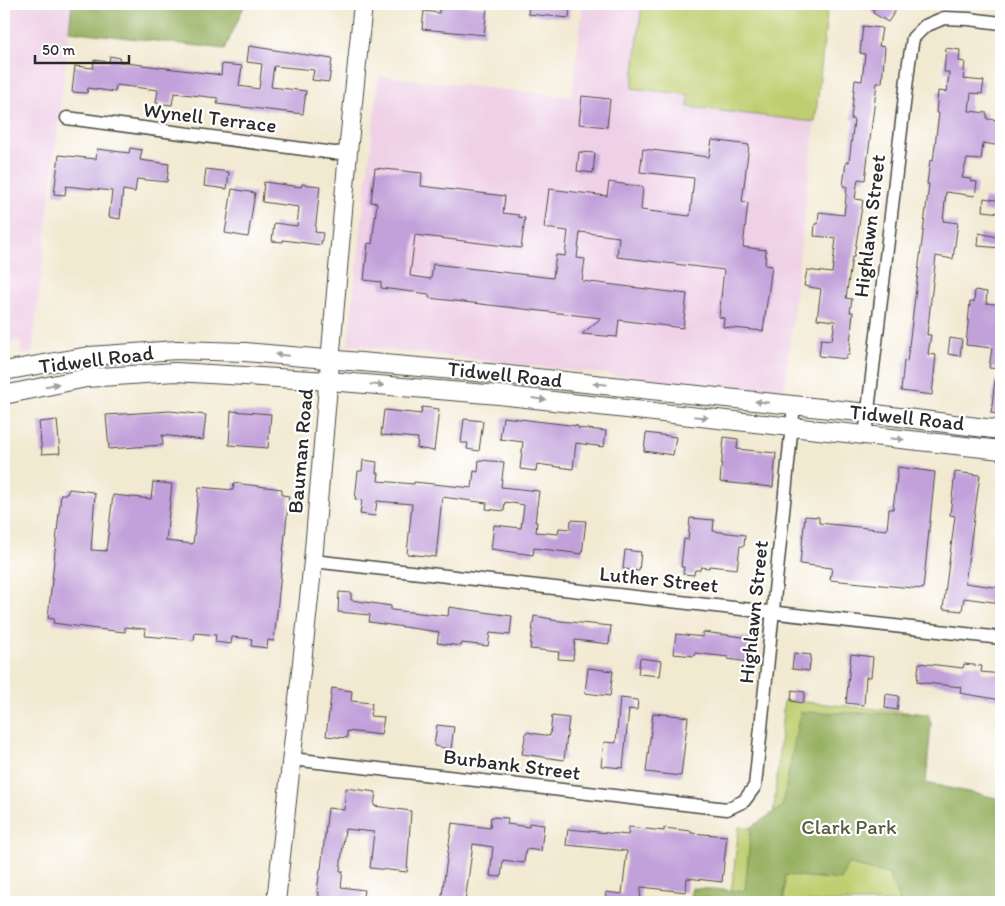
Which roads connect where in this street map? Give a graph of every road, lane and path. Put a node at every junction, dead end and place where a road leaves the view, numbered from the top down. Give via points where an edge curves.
1 (363, 4) edge
2 (1001, 22) edge
3 (67, 118) dead end
4 (348, 152) junction
5 (177, 350) junction
6 (330, 359) junction
7 (6, 371) edge
8 (175, 372) junction
9 (500, 374) junction
10 (329, 381) junction
11 (647, 389) junction
12 (4, 395) edge
13 (499, 395) junction
14 (794, 405) junction
15 (644, 411) junction
16 (868, 413) junction
17 (792, 428) junction
18 (1001, 430) edge
19 (865, 436) junction
20 (1001, 450) edge
21 (313, 561) junction
22 (774, 612) junction
23 (1001, 638) edge
24 (292, 760) junction
25 (727, 809) joint
26 (276, 902) edge

1 - 4 main road, Bauman Road
2 - 16 street, Highlawn Street via 944,18 925,26 913,38
3 - 4 street, Wynell Terrace via 334,153
4 - 6 main road, Bauman Road
6 -> 5 main road, Tidwell Road
5 - 7 main road, Tidwell Road via 89,356
5 - 8 main road
6 - 9 main road, Tidwell Road
6 - 10 main road, Bauman Road
7 - 12 main road
8 - 10 main road, Tidwell Road
12 -> 8 main road, Tidwell Road via 86,378
11 -> 9 main road, Tidwell Road
9 - 13 main road
10 -> 13 main road, Tidwell Road
10 - 21 main road, Bauman Road
14 -> 11 main road, Tidwell Road
11 - 15 main road
13 -> 15 main road, Tidwell Road
14 - 16 main road, Tidwell Road
14 - 17 street, Highlawn Street
15 -> 17 main road, Tidwell Road
16 - 18 main road, Tidwell Road
16 - 19 street, Highlawn Street
17 - 19 main road, Tidwell Road
17 - 22 street, Highlawn Street
19 -> 20 main road, Tidwell Road
21 - 22 street, Luther Street
21 - 24 main road, Bauman Road
22 - 23 street, Luther Street
22 - 25 street, Highlawn Street via 755,786 744,801
24 - 25 street, Burbank Street
24 - 26 main road, Bauman Road

